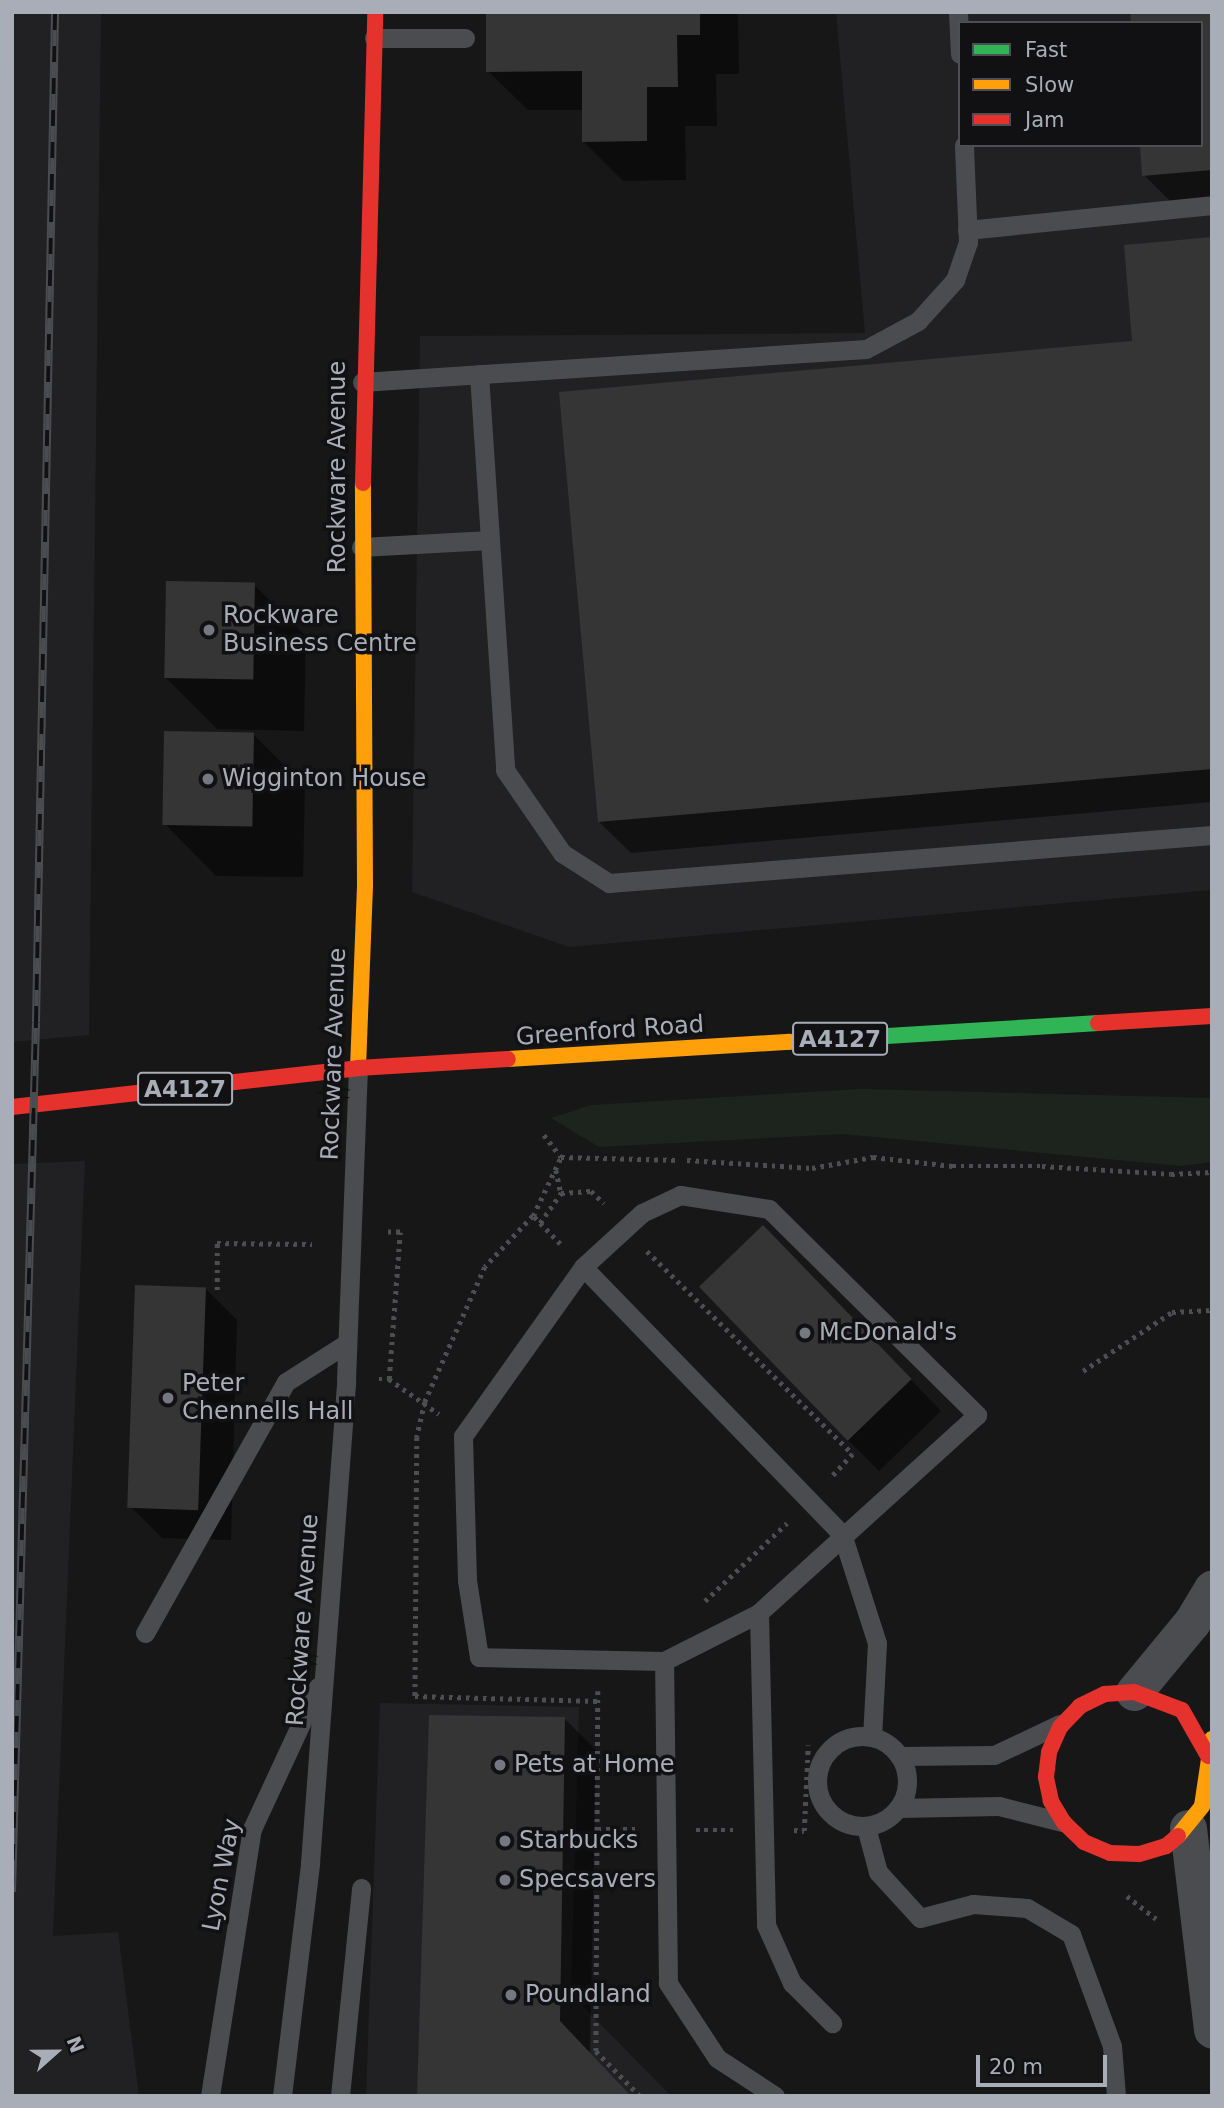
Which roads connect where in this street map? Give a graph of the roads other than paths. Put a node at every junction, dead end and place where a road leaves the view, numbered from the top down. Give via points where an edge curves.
1 (375, 12) edge
2 (374, 38) junction
3 (465, 38) dead end
4 (964, 147) edge
5 (1212, 205) edge
6 (967, 230) junction
7 (479, 374) junction
8 (362, 382) junction
9 (490, 540) junction
10 (361, 547) junction
11 (1212, 835) edge
12 (1212, 1016) edge
13 (358, 1068) junction
14 (12, 1107) edge
15 (583, 1267) junction
16 (347, 1343) junction
17 (842, 1534) junction
18 (1212, 1589) edge
19 (759, 1613) junction
20 (145, 1633) dead end
21 (664, 1661) junction
22 (323, 1677) junction
23 (1134, 1692) junction
24 (1066, 1721) junction
25 (872, 1737) junction
26 (1212, 1739) edge
27 (899, 1756) junction
28 (1208, 1756) junction
29 (898, 1808) junction
30 (1063, 1823) junction
31 (866, 1827) junction
32 (1188, 1828) junction
33 (360, 1888) dead end
34 (832, 2023) dead end
35 (1212, 2030) edge
36 (210, 2096) edge
37 (282, 2096) edge
38 (340, 2096) edge
39 (775, 2096) edge
40 (1116, 2096) edge

1 - 2 street, Rockware Avenue
2 - 3 lane
2 - 8 street, Rockware Avenue
4 - 6 lane
5 - 6 lane
6 - 7 lane via 955,280 918,321 866,349
7 - 8 lane
7 - 9 lane
8 - 10 street, Rockware Avenue
9 - 10 lane
9 - 11 lane via 505,771 562,853 609,883
10 - 13 street, Rockware Avenue via 365,885
12 - 13 street, Greenford Road / A4127
13 - 14 street, Greenford Road / A4127
13 - 16 lane, Rockware Avenue
15 - 17 lane
15 - 17 lane via 642,1213 680,1195 769,1209 977,1415
15 - 21 lane via 463,1436 467,1580 479,1657
16 - 20 lane via 286,1382
16 - 22 lane, Rockware Avenue
17 - 19 lane
17 - 25 lane via 877,1643
18 - 23 street via 1192,1622
19 - 21 lane
19 - 34 lane via 766,1925 792,1983
21 - 39 lane via 667,1983 717,2058
22 - 36 lane, Lyon Way via 252,1829
22 - 37 lane, Rockware Avenue via 310,1863
23 - 24 street via 1105,1694 1080,1706
23 - 28 street via 1182,1710
24 - 27 lane via 994,1755
24 - 30 street via 1049,1752 1046,1777 1051,1801
25 - 27 lane via 891,1746
25 - 31 lane via 835,1744 825,1755 816,1783 826,1810 837,1820
26 - 28 street
27 - 29 lane via 907,1782
28 - 32 street via 1209,1782 1202,1806
29 - 30 lane via 999,1806
29 - 31 lane via 878,1824
30 - 32 street via 1084,1842 1110,1853 1129,1854 1166,1846
31 - 40 lane via 878,1872 920,1918 973,1904 1027,1908 1071,1934 1112,2046
32 - 35 street
33 - 38 lane

